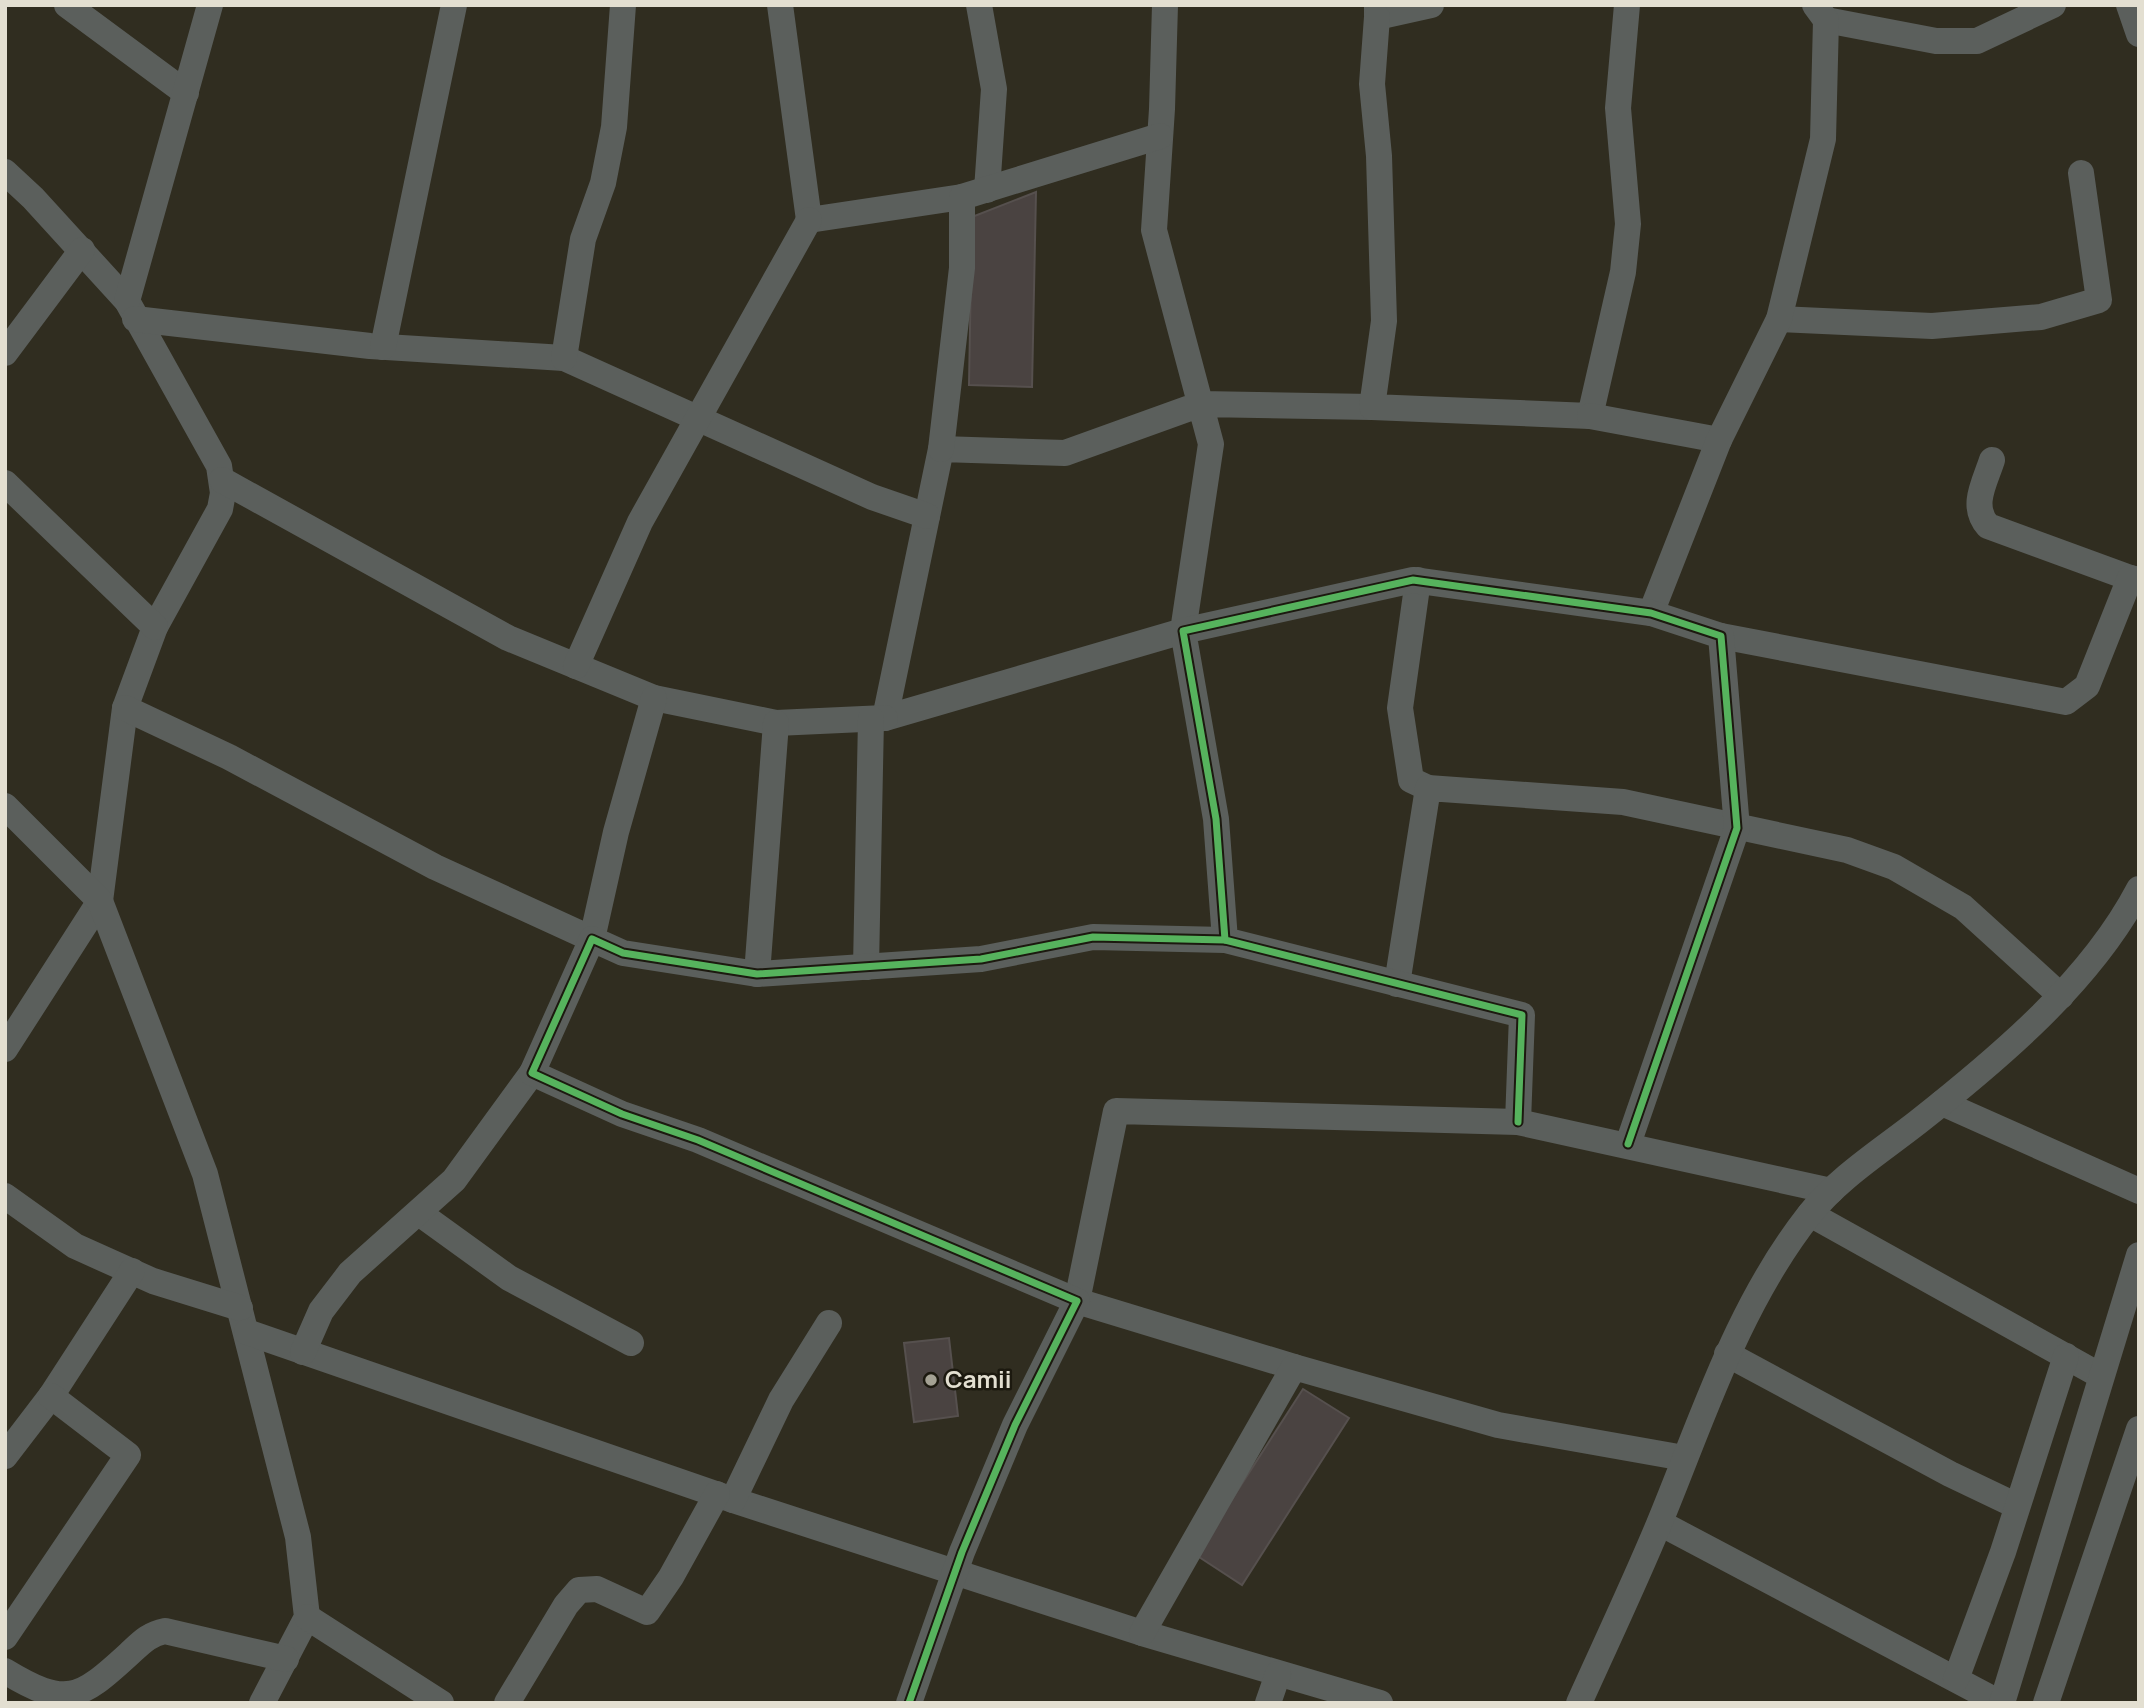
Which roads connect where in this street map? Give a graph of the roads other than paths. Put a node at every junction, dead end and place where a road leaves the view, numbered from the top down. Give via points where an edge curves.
1 (67, 5) edge
2 (210, 5) edge
3 (454, 5) edge
4 (623, 5) edge
5 (780, 5) edge
6 (979, 5) edge
7 (1165, 5) edge
8 (1431, 5) edge
9 (1627, 5) edge
10 (2053, 5) edge
11 (2129, 5) edge
12 (1377, 11) edge
13 (1821, 13) edge
14 (1866, 16) edge
15 (2139, 34) edge
16 (186, 93) junction
17 (1160, 136) junction
18 (5, 172) edge
19 (2081, 173) dead end
20 (974, 193) junction
21 (808, 220) junction
22 (82, 250) junction
23 (131, 310) junction
24 (1779, 319) junction
25 (383, 347) junction
26 (5, 353) edge
27 (564, 358) junction
28 (1202, 404) junction
29 (1372, 407) junction
30 (1590, 416) junction
31 (698, 418) junction
32 (1719, 440) junction
33 (941, 449) junction
34 (1992, 460) dead end
35 (222, 480) junction
36 (5, 483) edge
37 (927, 516) junction
38 (2134, 579) edge
39 (1418, 580) junction
40 (1651, 613) junction
41 (155, 627) junction
42 (1183, 631) junction
43 (1721, 636) junction
44 (576, 666) junction
45 (654, 698) junction
46 (125, 708) junction
47 (878, 718) junction
48 (776, 723) junction
49 (1428, 788) junction
50 (5, 806) edge
51 (1737, 828) junction
52 (2139, 889) edge
53 (100, 901) junction
54 (592, 939) junction
55 (1225, 940) junction
56 (866, 967) junction
57 (757, 974) junction
58 (1397, 984) junction
59 (2061, 996) junction
60 (5, 1049) edge
61 (532, 1073) junction
62 (1942, 1103) junction
63 (1518, 1122) junction
64 (1628, 1144) junction
65 (1831, 1191) junction
66 (2139, 1191) edge
67 (5, 1196) edge
68 (419, 1213) junction
69 (1810, 1214) junction
70 (2139, 1255) edge
71 (132, 1271) junction
72 (1077, 1301) junction
73 (243, 1320) junction
74 (829, 1323) dead end
75 (631, 1343) dead end
76 (303, 1352) junction
77 (1727, 1354) junction
78 (2066, 1356) junction
79 (1294, 1367) junction
80 (2101, 1376) junction
81 (51, 1396) junction
82 (2139, 1429) edge
83 (5, 1456) edge
84 (1684, 1458) junction
85 (725, 1497) junction
86 (2017, 1506) junction
87 (1660, 1523) junction
88 (956, 1570) junction
89 (307, 1617) junction
90 (1142, 1633) junction
91 (5, 1637) edge
92 (286, 1659) junction
93 (5, 1671) edge
94 (1278, 1674) junction
95 (1956, 1679) junction
96 (40, 1698) edge
97 (262, 1703) edge
98 (441, 1703) edge
99 (507, 1703) edge
100 (909, 1703) edge
101 (1268, 1703) edge
102 (1380, 1703) edge
103 (1579, 1703) edge
104 (2001, 1703) edge
105 (2046, 1703) edge

1 - 16 street
2 - 16 street
3 - 25 street
4 - 27 street via 614,127 603,183 583,239
5 - 21 street
6 - 20 street via 994,89
7 - 17 street
8 - 12 street
9 - 30 street via 1618,108 1628,224 1623,272
10 - 14 street via 1978,41 1936,41
11 - 15 street
12 - 29 street via 1372,84 1384,321
13 - 14 street
13 - 24 street via 1823,139
16 - 23 street
17 - 20 street
17 - 28 street via 1154,230
18 - 22 street
19 - 24 street via 2099,300 2041,317 1931,326
20 - 21 street
20 - 33 street
21 - 31 street
22 - 23 street
22 - 26 street
23 - 25 street
23 - 35 street via 219,466
24 - 32 street
25 - 27 street
27 - 31 street
28 - 29 street
28 - 33 street via 1065,453
28 - 42 street via 1211,444
29 - 30 street
30 - 32 street
31 - 37 street via 872,497
31 - 44 street via 640,522
32 - 40 street
33 - 37 street
34 - 38 street via 1978,503 1988,526
35 - 41 street via 220,509
35 - 44 street via 508,638
36 - 41 street
37 - 47 street
38 - 43 street via 2087,686 2066,702
39 - 40 street
39 - 42 street
39 - 49 street via 1400,708 1410,780
40 - 43 street
41 - 46 street
42 - 47 street
42 - 55 street via 1216,820
43 - 51 street
44 - 45 street
45 - 48 street
45 - 54 street
46 - 53 street
46 - 54 street via 229,757 435,867
47 - 48 street
47 - 56 street
48 - 57 street
49 - 51 street via 1623,802
49 - 58 street
50 - 53 street
51 - 59 street via 1847,850 1918,879 1963,907
51 - 64 street
52 - 59 street via 2121,924
53 - 60 street
53 - 73 street via 205,1174
54 - 57 street via 623,953
54 - 61 street
55 - 56 street via 1093,937 981,959
55 - 58 street
56 - 57 street
58 - 63 street via 1522,1015
59 - 62 street
61 - 68 street via 454,1180
61 - 72 street
62 - 65 street
62 - 66 street
63 - 64 street
63 - 72 street via 1116,1111
64 - 65 street
65 - 69 street
67 - 71 street via 75,1246
68 - 75 street via 509,1278
68 - 76 street via 350,1273 321,1311
69 - 77 street via 1771,1270
69 - 78 street
70 - 80 street
71 - 73 street
71 - 81 street
72 - 79 street
72 - 88 street via 1015,1425
73 - 76 street
73 - 89 street via 298,1537
74 - 85 street
76 - 85 street
77 - 84 street
77 - 86 street
78 - 80 street
78 - 86 street
79 - 84 street via 1498,1425
79 - 90 street
80 - 104 street
81 - 83 street
81 - 91 street via 128,1455
82 - 105 street
84 - 87 street
85 - 88 street
85 - 99 street via 647,1612 597,1589 579,1590
86 - 95 street
87 - 95 street
87 - 103 street
88 - 90 street
88 - 100 street
89 - 92 street
89 - 98 street
90 - 94 street
92 - 96 street via 165,1631 149,1636 83,1691
92 - 97 street
93 - 96 street
94 - 101 street
94 - 102 street
95 - 104 street

